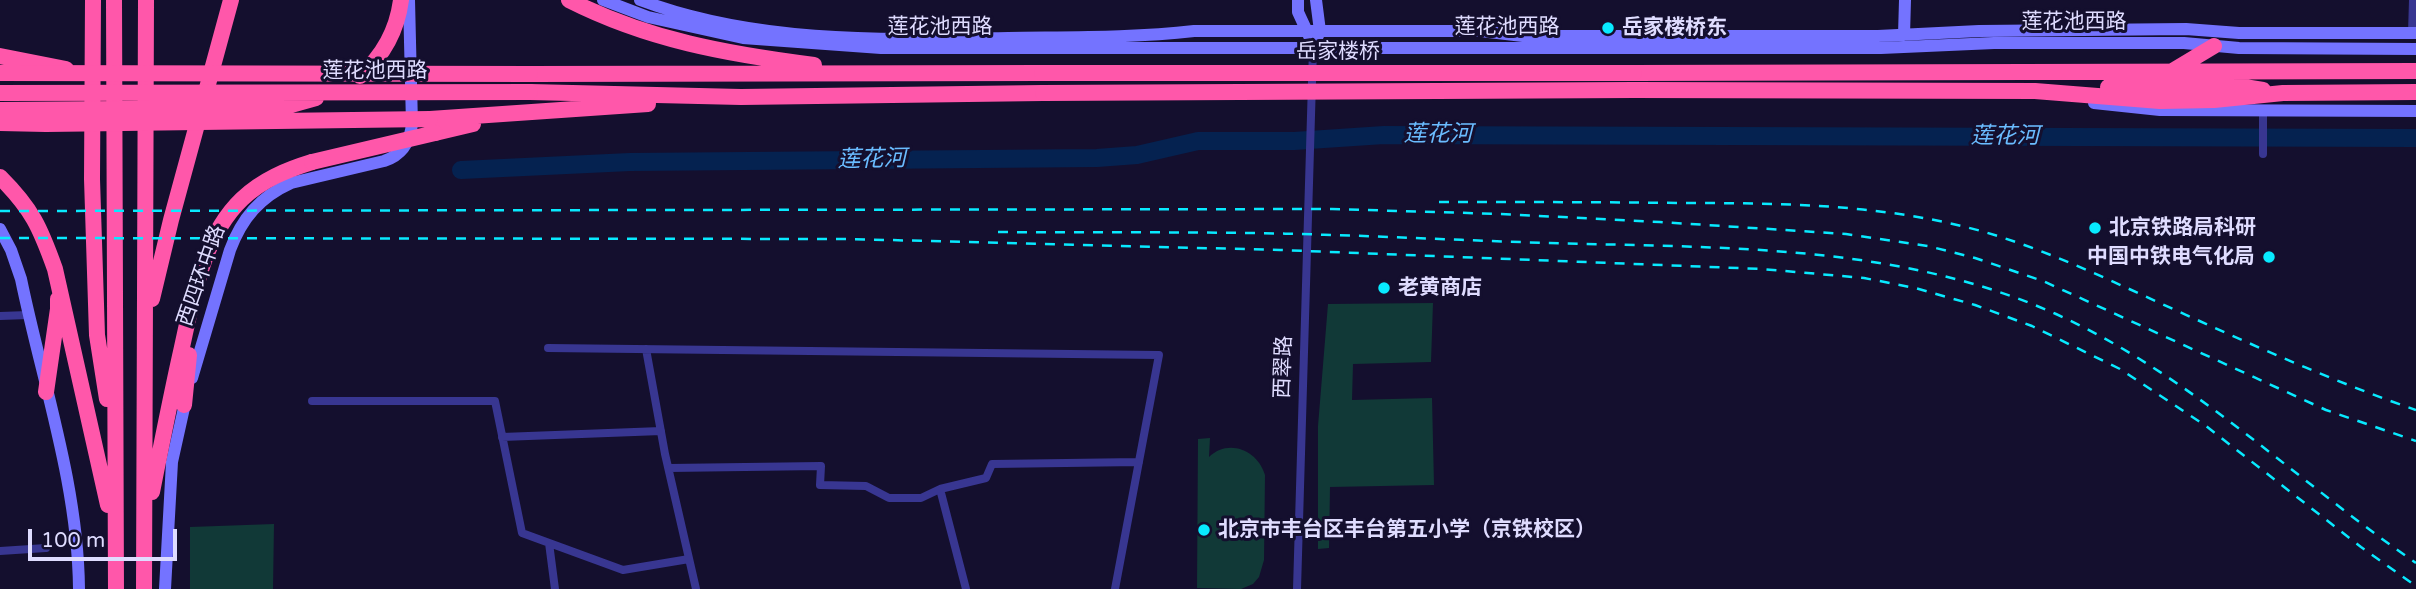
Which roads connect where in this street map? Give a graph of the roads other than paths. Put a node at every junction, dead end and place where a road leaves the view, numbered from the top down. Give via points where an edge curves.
1 (231, 0) edge
2 (401, 0) edge
3 (409, 0) edge
4 (569, 0) edge
5 (603, 0) edge
6 (640, 0) edge
7 (1298, 0) edge
8 (1316, 0) edge
9 (1905, 0) edge
10 (93, 6) edge
11 (114, 6) edge
12 (146, 6) edge
13 (2414, 6) edge
14 (1314, 31) junction
15 (2414, 33) edge
16 (1905, 35) junction
17 (2214, 38) junction
18 (1313, 48) junction
19 (2416, 49) edge
20 (0, 56) edge
21 (2173, 70) junction
22 (2416, 71) edge
23 (0, 73) edge
24 (92, 73) junction
25 (1042, 73) joint
26 (879, 74) junction
27 (2035, 92) junction
28 (2416, 92) edge
29 (0, 93) edge
30 (1043, 93) joint
31 (741, 97) junction
32 (0, 110) edge
33 (2263, 111) junction
34 (2416, 111) edge
35 (0, 123) edge
36 (433, 126) junction
37 (2263, 154) dead end
38 (0, 177) edge
39 (0, 229) edge
40 (55, 269) junction
41 (195, 290) junction
42 (28, 315) junction
43 (0, 316) edge
44 (145, 334) junction
45 (548, 348) dead end
46 (646, 349) junction
47 (46, 392) junction
48 (312, 401) dead end
49 (184, 405) junction
50 (661, 431) junction
51 (502, 437) junction
52 (115, 449) junction
53 (1139, 462) junction
54 (669, 468) junction
55 (940, 489) junction
56 (145, 536) junction
57 (116, 537) junction
58 (549, 543) junction
59 (46, 548) dead end
60 (0, 551) edge
61 (689, 559) junction
62 (79, 589) edge
63 (116, 589) edge
64 (144, 589) edge
65 (165, 589) edge
66 (555, 589) edge
67 (696, 589) edge
68 (966, 589) edge
69 (1115, 589) edge
70 (1297, 589) edge

1 - 44 highway
2 - 32 highway, bridge via 397,24 377,60 352,81 291,105
3 - 49 street, 西四环中路 via 412,124 407,144 384,162 291,183 254,208 230,250
4 - 26 highway via 690,46
5 - 18 street, 莲花池西路 via 687,27 792,42 881,48
6 - 14 street, 莲花池西路 via 718,22 879,39
7 - 14 street via 1298,12
8 - 14 street
9 - 16 street
10 - 52 highway via 97,335
11 - 52 highway
12 - 44 highway, 西四环中路
13 - 15 street
14 - 16 street, 莲花池西路 via 1480,31 1547,37
14 - 18 street
15 - 17 street, 莲花池西路
16 - 17 street, 莲花池西路 via 2186,29
17 - 18 street, 莲花池西路 via 2184,43 1881,48
17 - 19 street, 莲花池西路 via 2239,48
17 - 21 highway
18 - 70 street, 西翠路
20 - 24 highway, bridge
21 - 22 highway
21 - 25 highway, 岳家楼桥, bridge
23 - 24 highway, 莲花池西路, bridge
24 - 26 highway, 莲花池西路, bridge
25 - 26 highway, 莲花池西路
27 - 28 highway via 2160,101 2283,93
27 - 30 highway, 岳家楼桥, bridge
27 - 33 street via 2132,108
29 - 31 highway, 莲花池西路, bridge via 530,92
30 - 31 highway, 莲花池西路
31 - 36 highway via 512,114
33 - 34 street
33 - 37 street
35 - 36 highway, bridge
36 - 41 highway, bridge via 286,170 262,183 224,220
38 - 40 highway via 27,205
39 - 42 street via 21,279
40 - 47 highway via 58,309
40 - 57 highway
41 - 49 highway
41 - 56 highway
42 - 43 street
42 - 47 street
44 - 56 highway, 西四环中路
45 - 46 street
46 - 50 street
46 - 53 street via 1159,355
47 - 62 street via 71,508
48 - 51 street via 495,401
49 - 65 street, 西四环中路 via 172,462
50 - 51 street
50 - 54 street
51 - 58 street via 522,533
52 - 57 highway
53 - 55 street via 992,464 986,478
53 - 69 street
54 - 55 street via 821,467 820,485 866,486 889,498 920,498
54 - 61 street
55 - 68 street
56 - 64 highway, 西四环中路
57 - 63 highway
58 - 61 street via 623,570
58 - 66 street
59 - 60 street
61 - 67 street

